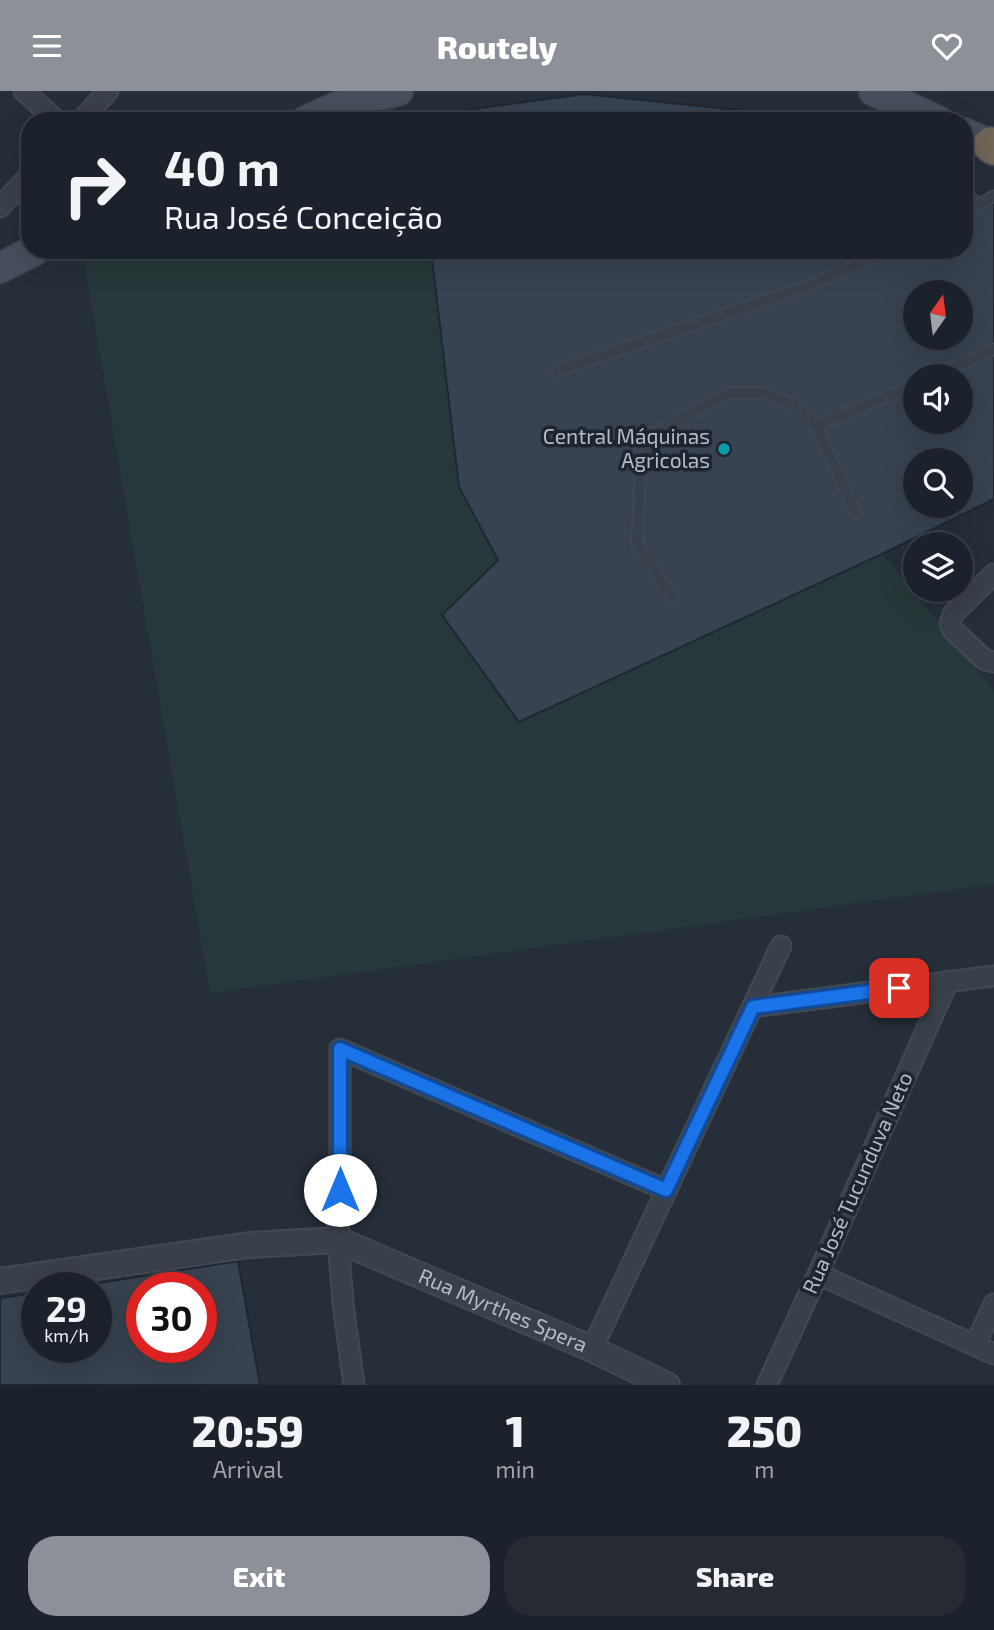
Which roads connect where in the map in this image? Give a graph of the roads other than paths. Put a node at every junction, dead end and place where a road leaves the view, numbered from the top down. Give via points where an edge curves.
1 (24, 91) edge
2 (108, 91) edge
3 (398, 91) edge
4 (874, 91) edge
5 (355, 97) edge
6 (47, 112) edge
7 (89, 112) edge
8 (324, 112) edge
9 (919, 112) edge
10 (21, 185) edge
11 (994, 196) edge
12 (0, 207) edge
13 (973, 208) edge
14 (21, 257) edge
15 (871, 259) edge
16 (0, 268) edge
17 (994, 349) edge
18 (962, 364) edge
19 (557, 371) dead end
20 (903, 390) edge
21 (816, 426) junction
22 (856, 514) dead end
23 (994, 574) edge
24 (673, 599) dead end
25 (994, 662) edge
26 (781, 946) dead end
27 (994, 977) edge
28 (948, 981) junction
29 (753, 1007) junction
30 (666, 1190) junction
31 (338, 1240) junction
32 (818, 1275) junction
33 (0, 1281) edge
34 (994, 1304) edge
35 (975, 1345) junction
36 (592, 1349) junction
37 (994, 1354) edge
38 (354, 1385) edge
39 (667, 1385) edge
40 (767, 1385) edge

1 - 6 street
2 - 7 street
3 - 5 main road
4 - 9 main road
5 - 8 main road
10 - 12 street
11 - 13 lane
14 - 16 main road
15 - 19 lane via 802,288
17 - 18 lane
20 - 21 lane
21 - 22 lane
21 - 24 lane via 795,405 764,393 729,393 656,433 641,469 637,543
23 - 25 street via 953,614 950,624 985,660
26 - 29 street
27 - 28 street
28 - 29 street
28 - 32 street, Rua José Tucunduva Neto
29 - 30 street
30 - 31 street via 340,1049
30 - 36 street
31 - 33 street via 249,1245
31 - 36 street, Rua Myrthes Spera
31 - 38 street
32 - 35 street
32 - 40 street, Rua José Tucunduva Neto
34 - 35 street
35 - 37 street
36 - 39 street, Rua Myrthes Spera

